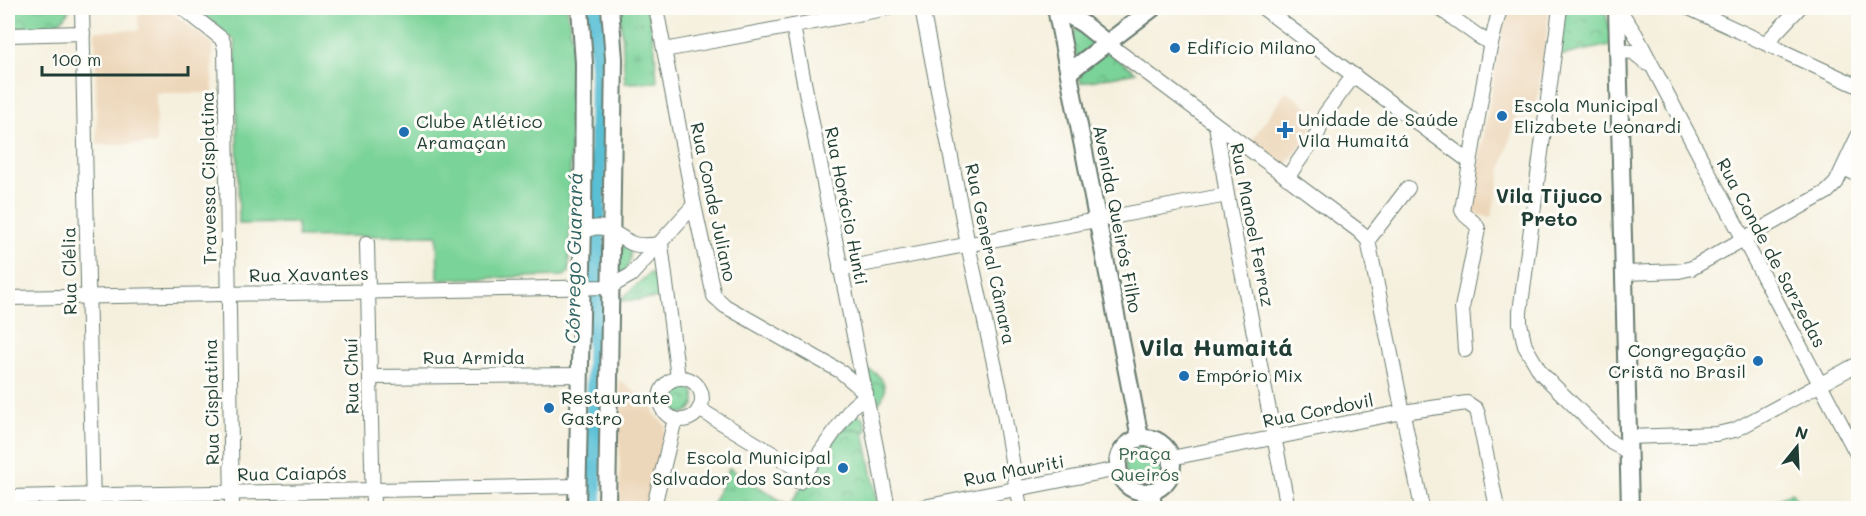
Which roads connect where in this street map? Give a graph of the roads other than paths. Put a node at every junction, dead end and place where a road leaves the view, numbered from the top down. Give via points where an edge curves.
1 (82, 8) edge
2 (183, 8) edge
3 (580, 8) edge
4 (610, 8) edge
5 (656, 8) edge
6 (889, 8) edge
7 (922, 8) edge
8 (1057, 8) edge
9 (1153, 8) edge
10 (1263, 8) edge
11 (1439, 8) edge
12 (1500, 8) edge
13 (1560, 8) edge
14 (1608, 8) edge
15 (1617, 8) edge
16 (1689, 8) edge
17 (1799, 8) edge
18 (793, 26) junction
19 (83, 33) junction
20 (8, 35) edge
21 (1107, 43) junction
22 (1490, 43) junction
23 (1766, 43) junction
24 (1619, 47) junction
25 (664, 50) junction
26 (1652, 67) junction
27 (1069, 72) junction
28 (1354, 75) junction
29 (1858, 86) edge
30 (1216, 125) junction
31 (1858, 136) edge
32 (1470, 162) junction
33 (1844, 168) junction
34 (1858, 175) edge
35 (1287, 178) junction
36 (1408, 188) dead end
37 (1227, 195) junction
38 (694, 205) junction
39 (1097, 220) junction
40 (609, 229) junction
41 (587, 231) junction
42 (1743, 239) junction
43 (1368, 240) junction
44 (367, 243) dead end
45 (632, 243) junction
46 (661, 244) junction
47 (968, 245) junction
48 (840, 269) junction
49 (1625, 273) junction
50 (631, 275) junction
51 (596, 288) junction
52 (369, 292) junction
53 (228, 294) junction
54 (88, 297) junction
55 (8, 298) edge
56 (1465, 350) dead end
57 (1858, 364) edge
58 (579, 375) junction
59 (370, 377) junction
60 (678, 378) junction
61 (1820, 384) junction
62 (866, 394) junction
63 (699, 409) junction
64 (1403, 412) junction
65 (675, 419) junction
66 (1140, 438) junction
67 (1274, 438) junction
68 (1629, 445) junction
69 (1858, 456) edge
70 (1171, 458) junction
71 (1118, 469) junction
72 (577, 486) junction
73 (1016, 489) junction
74 (372, 490) junction
75 (1150, 491) junction
76 (231, 493) junction
77 (8, 497) edge
78 (92, 502) edge
79 (654, 506) dead end
80 (232, 508) edge
81 (373, 508) edge
82 (577, 508) edge
83 (607, 508) edge
84 (888, 508) edge
85 (918, 508) edge
86 (1020, 508) edge
87 (1154, 508) edge
88 (1288, 508) edge
89 (1422, 508) edge
90 (1497, 508) edge
91 (1630, 508) edge

1 - 19 street, Rua Clélia
2 - 53 street, Travessa Cisplatina via 222,39 225,49
3 - 41 main road
4 - 40 main road via 614,59
5 - 25 street, Rua Conde Juliano
6 - 18 street
7 - 47 street, Rua General Câmara
8 - 21 main road
8 - 27 main road, Avenida Queirós Filho
9 - 21 main road
10 - 28 street
11 - 22 street
12 - 22 street
13 - 68 street via 1520,312 1521,334 1528,355 1541,373 1612,443
14 - 24 main road
15 - 24 main road
15 - 26 street, Rua Conde de Sarzedas
16 - 23 street
17 - 23 street
18 - 25 street
18 - 48 street, Rua Horácio Hunti
19 - 20 street
19 - 54 street, Rua Clélia
21 - 27 main road
21 - 30 street
22 - 32 street
23 - 29 street
24 - 26 street
24 - 49 main road
25 - 38 street, Rua Conde Juliano
26 - 42 street, Rua Conde de Sarzedas
27 - 39 main road, Avenida Queirós Filho
28 - 32 street
28 - 35 street via 1325,114 1318,133
30 - 35 street
30 - 37 street, Rua Manoel Ferraz
31 - 33 street
32 - 56 street via 1462,210 1478,229 1462,308
33 - 34 street
33 - 42 street via 1827,192
35 - 43 street
36 - 43 street
37 - 39 street
37 - 67 street, Rua Manoel Ferraz
38 - 46 street
38 - 62 street, Rua Conde Juliano via 711,287 718,301 840,371
39 - 47 street
39 - 66 main road, Avenida Queirós Filho
40 - 41 street
40 - 45 street
40 - 51 main road
41 - 51 main road
42 - 49 street via 1692,268
42 - 61 street, Rua Conde de Sarzedas
43 - 64 street
44 - 52 street, Rua Chuí
45 - 46 street
45 - 50 street via 635,257
46 - 50 street
46 - 60 street
47 - 48 street
47 - 73 street, Rua General Câmara via 1000,390
48 - 62 street, Rua Horácio Hunti
49 - 68 main road
50 - 51 street
51 - 52 street, Rua Xavantes
51 - 58 main road
51 - 83 main road
52 - 53 street, Rua Xavantes
52 - 59 street, Rua Chuí
53 - 54 street, Rua Xavantes
53 - 76 street, Rua Cisplatina
54 - 55 street, Rua Xavantes
54 - 78 street, Rua Clélia
57 - 61 street
58 - 59 street, Rua Armida
58 - 72 main road
59 - 74 street, Rua Chuí
60 - 63 street via 696,385 702,399
60 - 65 street via 667,383 660,398 665,413
61 - 68 street via 1735,430
61 - 69 street, Rua Conde de Sarzedas
62 - 63 street via 852,407 802,478
62 - 84 street, Rua Horácio Hunti
63 - 65 street via 686,419
64 - 67 street, Rua Cordovil
64 - 89 street
64 - 90 street, Rua Cordovil via 1471,405 1478,414
65 - 79 street
66 - 70 main road via 1158,441
66 - 71 main road via 1124,448
67 - 70 street, Rua Cordovil
67 - 88 street, Rua Manoel Ferraz
68 - 91 main road
70 - 75 main road via 1167,480
71 - 73 street, Rua Mauriti
71 - 75 main road via 1130,487
72 - 74 street, Rua Caiapós
72 - 82 main road
73 - 85 street, Rua Mauriti
73 - 86 street, Rua General Câmara
74 - 76 street, Rua Caiapós
74 - 81 street, Rua Chuí
75 - 87 main road
76 - 78 street, Rua Caiapós
76 - 80 street, Rua Cisplatina
77 - 78 street, Rua Caiapós

